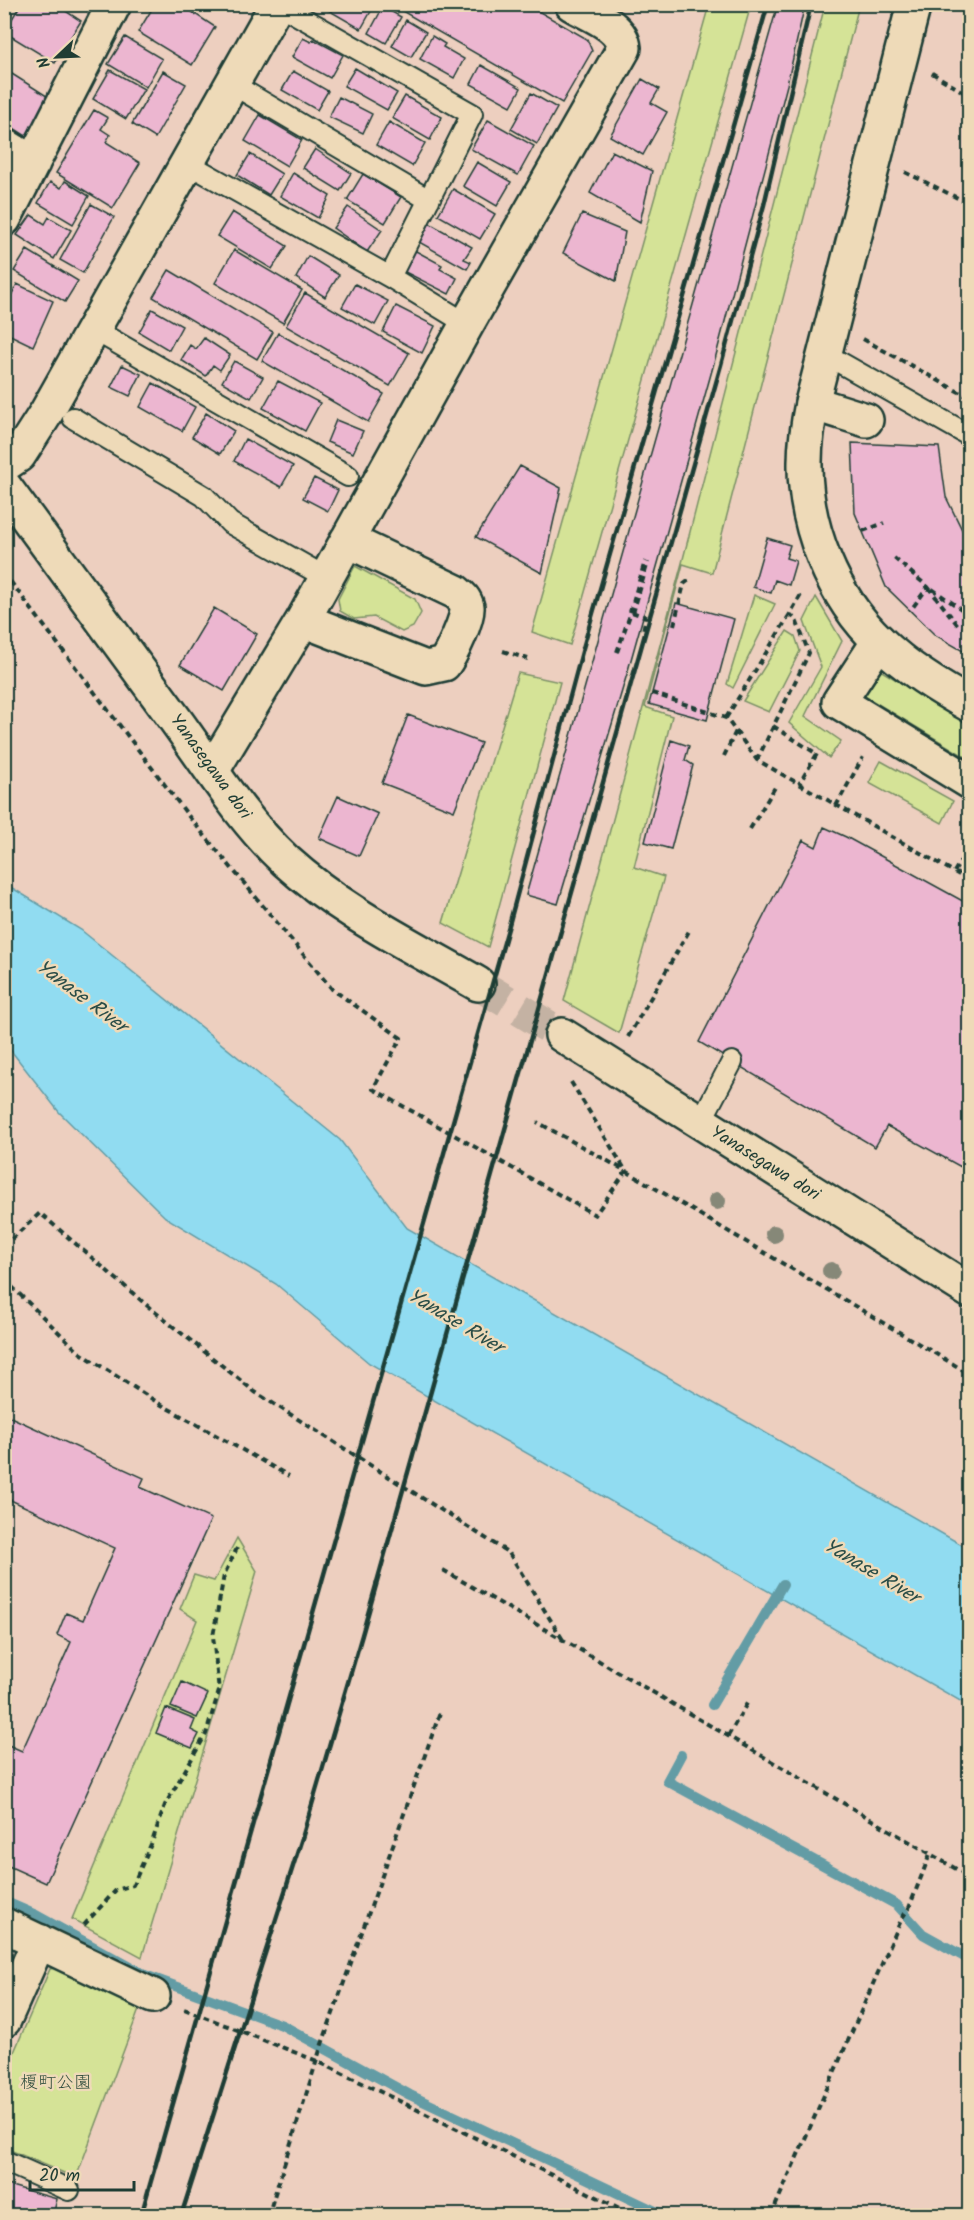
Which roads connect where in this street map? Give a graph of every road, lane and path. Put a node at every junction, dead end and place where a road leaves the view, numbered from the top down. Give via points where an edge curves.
1 (278, 4) edge
2 (572, 4) edge
3 (914, 4) edge
4 (111, 6) edge
5 (930, 72) dead end
6 (232, 84) junction
7 (969, 96) edge
8 (4, 146) edge
9 (33, 163) junction
10 (187, 163) junction
11 (903, 171) dead end
12 (429, 200) junction
13 (969, 204) edge
14 (4, 219) edge
15 (390, 277) junction
16 (467, 324) junction
17 (93, 329) junction
18 (862, 338) dead end
19 (825, 354) junction
20 (969, 398) edge
21 (812, 403) junction
22 (73, 418) dead end
23 (866, 420) dead end
24 (969, 436) edge
25 (4, 465) edge
26 (348, 476) dead end
27 (4, 486) edge
28 (884, 523) dead end
29 (863, 531) dead end
30 (348, 540) junction
31 (894, 558) dead end
32 (646, 561) dead end
33 (4, 573) edge
34 (327, 578) junction
35 (692, 578) dead end
36 (807, 585) dead end
37 (928, 587) junction
38 (910, 610) dead end
39 (631, 612) junction
40 (790, 614) junction
41 (969, 615) edge
42 (303, 620) junction
43 (674, 625) dead end
44 (642, 631) dead end
45 (969, 632) edge
46 (879, 641) junction
47 (503, 651) dead end
48 (617, 652) dead end
49 (528, 659) dead end
50 (652, 693) dead end
51 (969, 705) edge
52 (726, 718) junction
53 (773, 726) junction
54 (736, 731) junction
55 (867, 749) dead end
56 (724, 756) dead end
57 (758, 760) junction
58 (212, 771) junction
59 (969, 782) edge
60 (777, 784) dead end
61 (799, 784) junction
62 (836, 806) junction
63 (750, 829) dead end
64 (969, 846) edge
65 (954, 872) junction
66 (969, 881) edge
67 (690, 931) dead end
68 (478, 984) tunnel mouth
69 (562, 1035) tunnel mouth
70 (624, 1042) dead end
71 (732, 1062) dead end
72 (570, 1081) dead end
73 (537, 1122) dead end
74 (700, 1123) junction
75 (626, 1171) junction
76 (4, 1246) edge
77 (4, 1279) edge
78 (969, 1291) edge
79 (969, 1374) edge
80 (289, 1476) dead end
81 (237, 1548) dead end
82 (443, 1570) dead end
83 (562, 1640) junction
84 (748, 1700) dead end
85 (441, 1710) dead end
86 (728, 1736) junction
87 (930, 1854) junction
88 (969, 1877) edge
89 (4, 1925) edge
90 (82, 1927) dead end
91 (39, 1941) junction
92 (153, 1996) joint
93 (4, 2020) edge
94 (317, 2061) junction
95 (4, 2161) edge
96 (69, 2190) dead end
97 (268, 2216) edge
98 (636, 2216) edge
99 (771, 2216) edge

1 - 6 street
1 - 12 lane via 472,114
2 - 16 street via 616,30 624,48
3 - 19 street
4 - 9 street
5 - 7 path
6 - 10 street
6 - 12 lane
8 - 9 street
9 - 14 street
10 - 15 lane
10 - 17 street
11 - 13 path
12 - 15 lane
15 - 16 lane
16 - 30 street
17 - 25 street via 30,438 19,454
17 - 26 lane
18 - 20 path
19 - 21 street
19 - 24 lane
21 - 23 street
21 - 46 street via 805,463 812,519 840,590
22 - 34 lane via 204,496 230,523
27 - 58 street, Yanasegawa dori
28 - 29 path
30 - 34 street
30 - 42 street via 464,599 468,609 449,657 444,664 426,668
31 - 37 path
32 - 39 path
33 - 75 path via 190,818 332,989 400,1038 373,1089 595,1215
34 - 42 street
35 - 43 path via 684,584
36 - 40 path
37 - 38 path
37 - 41 path
37 - 45 path via 957,624
39 - 44 path via 646,617
39 - 48 path
40 - 52 path
40 - 53 path via 809,652
42 - 58 street
46 - 51 street via 921,676
46 - 59 street via 839,702
47 - 49 path
50 - 52 path
52 - 54 path
53 - 57 path
53 - 61 path via 817,754
54 - 56 path
54 - 57 path
55 - 62 path
57 - 61 path
58 - 68 street, Yanasegawa dori via 269,844 311,882 373,924
60 - 63 path
61 - 62 path
62 - 65 path
64 - 65 path
65 - 66 path
67 - 70 path
69 - 74 street, Yanasegawa dori
71 - 74 lane
72 - 75 path
73 - 75 path
74 - 78 street, Yanasegawa dori
75 - 79 path
76 - 83 path via 40,1212 255,1392 509,1553
77 - 80 path via 79,1352 160,1404
81 - 90 path via 224,1575 213,1636 219,1690 206,1734 165,1805 133,1885 116,1890
82 - 83 path
83 - 86 path
84 - 86 path
85 - 94 path
86 - 87 path
87 - 88 path
87 - 99 path
89 - 91 street
91 - 92 street
91 - 93 street
92 - 94 path
94 - 97 path
94 - 98 path
95 - 96 lane

